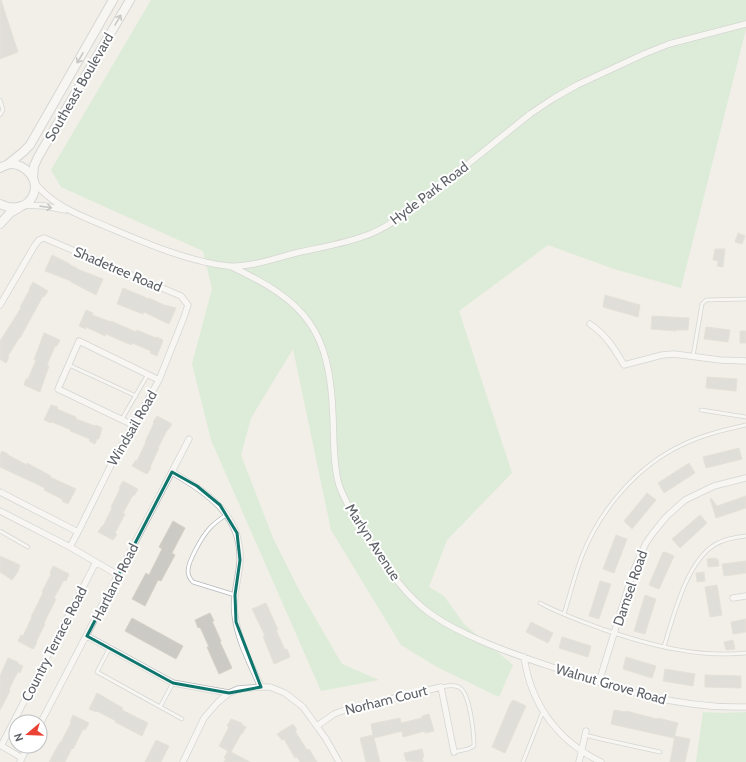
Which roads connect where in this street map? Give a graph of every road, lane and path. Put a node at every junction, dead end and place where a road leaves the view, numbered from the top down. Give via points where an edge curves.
1 (113, 0) edge
2 (130, 0) edge
3 (746, 24) edge
4 (0, 100) edge
5 (0, 115) edge
6 (2, 167) edge
7 (34, 180) junction
8 (0, 204) edge
9 (23, 206) junction
10 (68, 210) junction
11 (0, 224) edge
12 (229, 266) junction
13 (746, 299) edge
14 (0, 304) edge
15 (188, 305) joint
16 (590, 324) dead end
17 (693, 356) junction
18 (746, 361) edge
19 (68, 365) junction
20 (148, 374) junction
21 (159, 380) junction
22 (136, 396) junction
23 (701, 410) dead end
24 (746, 417) edge
25 (122, 419) junction
26 (133, 425) junction
27 (746, 425) edge
28 (189, 439) dead end
29 (172, 472) junction
30 (746, 478) edge
31 (0, 492) edge
32 (0, 511) edge
33 (226, 515) junction
34 (0, 532) edge
35 (78, 532) junction
36 (746, 536) edge
37 (28, 547) dead end
38 (70, 547) junction
39 (96, 562) junction
40 (118, 575) junction
41 (234, 595) junction
42 (746, 596) edge
43 (733, 598) dead end
44 (540, 603) dead end
45 (564, 614) junction
46 (614, 633) junction
47 (87, 636) junction
48 (664, 647) junction
49 (109, 649) junction
50 (746, 654) edge
51 (524, 657) junction
52 (599, 682) junction
53 (173, 683) junction
54 (261, 687) junction
55 (441, 687) junction
56 (229, 693) junction
57 (160, 707) junction
58 (746, 707) edge
59 (543, 711) junction
60 (45, 714) edge
61 (182, 719) dead end
62 (317, 726) junction
63 (585, 733) joint
64 (1, 746) edge
65 (582, 750) junction
66 (454, 752) joint
67 (660, 752) dead end
68 (21, 760) edge
69 (183, 762) edge
70 (339, 762) edge
71 (523, 762) edge
72 (580, 762) edge
73 (601, 762) edge

1 -> 6 main road, Southeast Boulevard via 30,145
7 -> 2 main road, Southeast Boulevard via 34,166 38,157
3 - 12 street, Hyde Park Road via 669,44 554,98 530,114 412,209 370,234 259,262
4 - 5 lane via 3,110
6 - 7 main road via 16,164 23,167
7 - 9 main road, Southeast Boulevard via 31,200
7 - 10 street, Hyde Park Road via 48,197
8 - 9 main road via 9,208
9 -> 10 street, Hyde Park Road
9 - 11 main road via 10,213
10 - 12 street, Hyde Park Road via 156,246 188,257
12 - 51 street, Marlyn Avenue via 287,298 307,319 316,333 326,357 331,381 335,461 339,484 350,509 393,577 431,614 451,626
13 - 17 lane via 706,300 702,304
14 - 15 street, Shadetree Road via 35,245 44,238 180,296
15 - 21 street, Windsail Road
16 - 17 street via 608,339 624,365 662,355
17 - 18 street
19 - 20 street via 79,341
19 - 22 lane
19 - 25 street via 58,388
20 - 21 street
20 - 22 lane
21 - 26 street, Windsail Road
22 - 25 lane
23 - 24 lane
25 - 26 street
26 - 35 street, Windsail Road via 112,460
27 - 45 lane via 715,432 680,445 636,476 604,514 588,543
28 - 29 street, Hartland Road
29 - 33 street via 197,486 220,505
29 - 40 street, Hartland Road
30 - 46 street, Damsel Road via 726,482 697,493 666,517 646,543 640,556
31 - 35 street
32 - 38 street
33 - 41 street via 237,533 239,547 239,574
33 - 41 lane via 216,522 204,537 190,561 188,574 190,580 197,584
34 - 37 lane
35 - 38 street, Windsail Road
36 - 48 lane via 716,544 707,550 684,586
38 - 39 street
39 - 40 street
39 - 64 street, Country Terrace Road
40 - 47 street, Hartland Road
41 - 54 street via 237,629
42 - 43 street
44 - 45 lane
45 - 46 lane
46 - 48 lane
46 - 52 street, Damsel Road
47 - 49 street
47 - 60 street, Hartland Road
48 - 50 lane via 708,654
49 - 53 street
49 - 57 lane via 97,672
51 - 52 street, Walnut Grove Road
51 - 59 street via 530,682
52 - 58 street, Walnut Grove Road via 674,702
53 - 56 street
53 - 57 lane
54 - 56 street via 238,689
54 - 62 street via 270,687 285,693 303,707
55 - 62 street, Norham Court via 345,710
55 - 66 street, Norham Court
55 - 66 lane via 459,687 468,700 474,746
56 - 69 street via 204,718
57 - 61 lane
59 - 65 street via 557,730
59 - 71 lane
62 - 70 street
63 - 65 street
63 - 67 lane via 601,740
64 - 68 street
65 - 72 street
65 - 73 street

